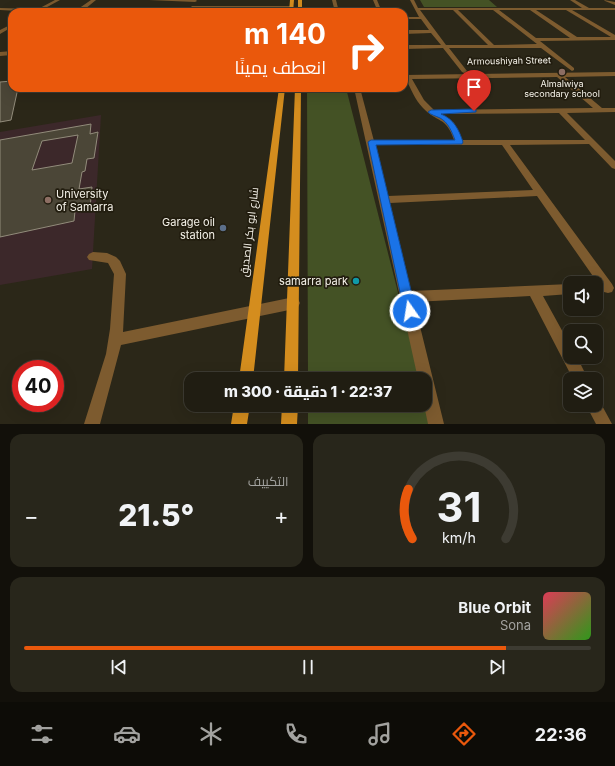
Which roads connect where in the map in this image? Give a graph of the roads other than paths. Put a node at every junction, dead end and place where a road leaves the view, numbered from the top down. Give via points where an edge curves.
1 (58, 0) edge
2 (94, 0) edge
3 (152, 0) edge
4 (165, 0) edge
5 (196, 0) edge
6 (259, 0) edge
7 (412, 0) edge
8 (606, 0) edge
9 (572, 1) edge
10 (499, 3) dead end
11 (615, 4) edge
12 (192, 6) joint
13 (240, 7) joint
14 (257, 7) junction
15 (43, 8) edge
16 (82, 8) edge
17 (154, 8) edge
18 (269, 8) edge
19 (418, 9) junction
20 (454, 9) junction
21 (494, 9) junction
22 (506, 9) junction
23 (531, 9) junction
24 (566, 9) junction
25 (589, 9) junction
26 (615, 9) edge
27 (408, 18) edge
28 (422, 18) junction
29 (3, 28) edge
30 (433, 31) junction
31 (0, 32) edge
32 (408, 32) edge
33 (615, 38) edge
34 (576, 39) junction
35 (535, 40) junction
36 (492, 46) junction
37 (542, 46) junction
38 (408, 47) edge
39 (445, 47) junction
40 (615, 68) edge
41 (572, 69) junction
42 (534, 70) junction
43 (464, 71) junction
44 (559, 74) junction
45 (615, 74) edge
46 (408, 75) edge
47 (408, 75) edge
48 (538, 75) junction
49 (408, 80) edge
50 (282, 92) edge
51 (298, 92) edge
52 (358, 92) edge
53 (560, 110) junction
54 (600, 110) junction
55 (615, 110) edge
56 (431, 112) junction
57 (371, 142) junction
58 (459, 142) junction
59 (591, 142) junction
60 (505, 143) junction
61 (613, 163) edge
62 (540, 193) junction
63 (384, 200) junction
64 (93, 257) dead end
65 (606, 288) edge
66 (563, 289) edge
67 (534, 291) junction
68 (407, 296) junction
69 (294, 303) junction
70 (254, 312) junction
71 (115, 340) junction
72 (247, 372) edge
73 (291, 372) edge
74 (577, 372) edge
75 (241, 412) edge
76 (290, 412) edge
77 (598, 412) edge
78 (92, 424) edge
79 (240, 424) edge
80 (289, 424) edge
81 (436, 424) edge
82 (604, 424) edge

1 - 15 street
2 - 16 street
3 - 4 street
4 - 5 street
4 - 17 street
5 - 12 street
6 - 14 street
7 - 19 street
8 - 11 street
9 - 25 street
10 - 22 street
12 - 13 street
13 - 14 street
14 - 18 street
19 - 20 street
19 - 28 street
20 - 21 street
20 - 36 street
21 - 22 street
21 - 35 street
22 - 23 street
23 - 24 street
23 - 34 street
24 - 25 street
24 - 33 street
25 - 26 street
27 - 28 street
28 - 30 street
29 - 31 street
30 - 32 street
30 - 39 street
33 - 34 street
34 - 35 street
35 - 37 street
36 - 37 street
36 - 39 street
37 - 41 street
38 - 39 street
39 - 43 street
40 - 41 street, Armoushiyah Street
41 - 42 street, Armoushiyah Street
42 - 43 street, Armoushiyah Street
42 - 48 street
43 - 46 street, Armoushiyah Street
44 - 45 street, Armoushiyah Street
44 - 48 street, Armoushiyah Street
44 - 54 street
47 - 48 street, Armoushiyah Street
49 - 56 street
50 - 70 main road, شارع ابو بكر الصديق
51 - 69 main road
52 - 57 street
53 - 54 street
53 - 56 street
53 - 59 street
54 - 55 street
56 - 58 street via 449,122 455,129
57 - 58 street
57 - 63 street
58 - 60 street
59 - 60 street
59 - 61 street
60 - 62 street
62 - 63 street
62 - 65 street
63 - 68 street
64 - 71 street via 112,260 119,268
66 - 67 street
67 - 68 street
67 - 74 street
68 - 81 street
69 - 70 street
69 - 73 main road
70 - 71 street
70 - 72 main road, شارع ابو بكر الصديق
71 - 78 street via 110,368
75 - 79 main road
76 - 80 main road
77 - 82 street

